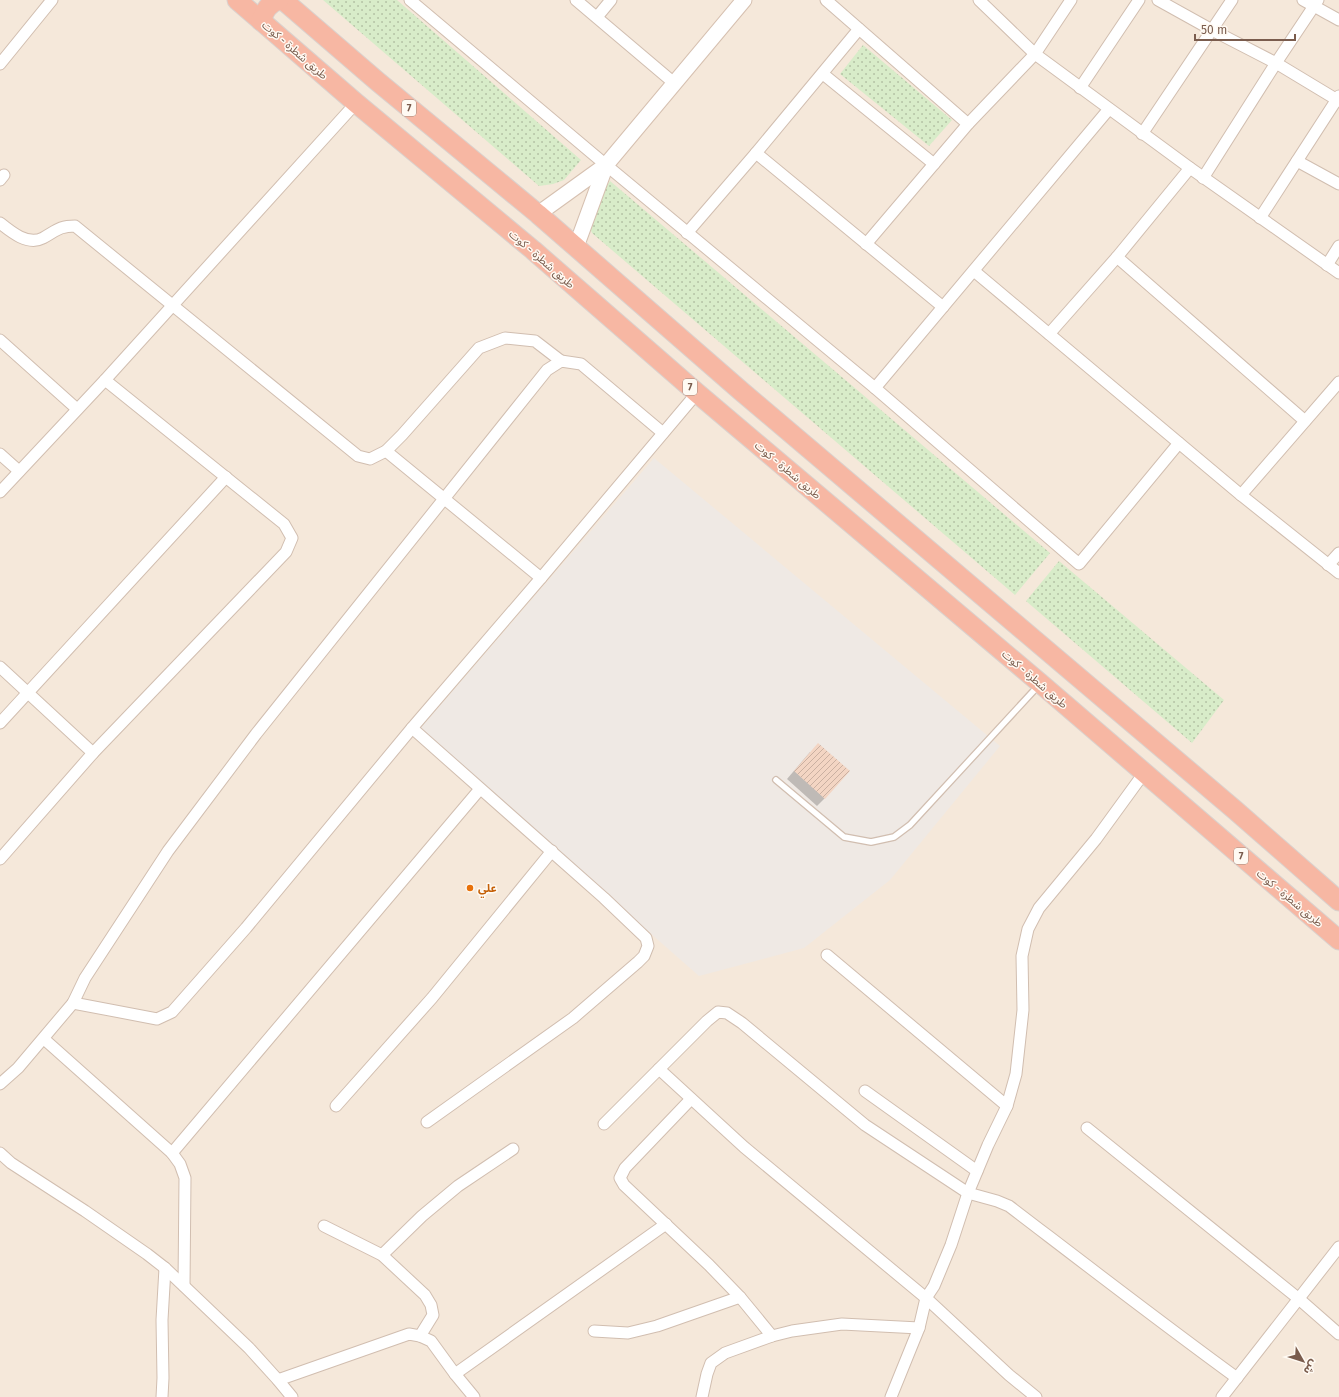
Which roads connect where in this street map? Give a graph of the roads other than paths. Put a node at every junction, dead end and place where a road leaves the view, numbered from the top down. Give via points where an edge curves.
1 (52, 0) edge
2 (237, 0) edge
3 (279, 0) edge
4 (282, 0) edge
5 (410, 0) edge
6 (576, 0) edge
7 (612, 0) edge
8 (744, 0) edge
9 (826, 0) edge
10 (979, 0) edge
11 (1071, 0) edge
12 (1140, 0) edge
13 (1158, 0) edge
14 (1232, 0) edge
15 (1303, 0) edge
16 (1316, 3) edge
17 (597, 17) junction
18 (1339, 20) edge
19 (261, 21) junction
20 (859, 29) junction
21 (1212, 30) junction
22 (1035, 54) junction
23 (1276, 63) junction
24 (0, 64) edge
25 (823, 74) junction
26 (674, 83) junction
27 (1080, 88) junction
28 (1338, 99) edge
29 (356, 103) junction
30 (1109, 109) junction
31 (968, 124) junction
32 (1142, 134) junction
33 (756, 153) junction
34 (1297, 161) junction
35 (934, 164) junction
36 (606, 165) junction
37 (1190, 168) junction
38 (1203, 178) junction
39 (1339, 184) edge
40 (538, 214) junction
41 (1260, 218) junction
42 (0, 223) edge
43 (687, 233) junction
44 (866, 244) junction
45 (1339, 246) edge
46 (576, 247) junction
47 (1117, 257) junction
48 (1327, 264) junction
49 (974, 271) junction
50 (1339, 273) edge
51 (172, 305) junction
52 (943, 308) junction
53 (1049, 334) junction
54 (0, 340) edge
55 (561, 361) junction
56 (105, 380) junction
57 (1339, 382) edge
58 (875, 388) junction
59 (741, 391) junction
60 (697, 393) junction
61 (77, 409) junction
62 (722, 414) junction
63 (1305, 421) junction
64 (663, 433) junction
65 (1179, 443) junction
66 (386, 451) junction
67 (0, 454) edge
68 (19, 470) junction
69 (226, 477) junction
70 (0, 492) edge
71 (1241, 495) junction
72 (445, 499) junction
73 (1339, 553) edge
74 (1328, 565) junction
75 (1339, 573) edge
76 (541, 578) junction
77 (0, 667) edge
78 (1040, 683) junction
79 (27, 693) junction
80 (0, 723) edge
81 (412, 728) junction
82 (93, 753) junction
83 (1144, 773) junction
84 (776, 780) dead end
85 (480, 789) junction
86 (552, 851) junction
87 (0, 859) edge
88 (1339, 901) edge
89 (1339, 940) edge
90 (827, 955) dead end
91 (73, 1003) junction
92 (44, 1039) junction
93 (659, 1069) junction
94 (0, 1084) edge
95 (865, 1091) dead end
96 (691, 1099) junction
97 (336, 1106) dead end
98 (1007, 1106) junction
99 (427, 1122) dead end
100 (604, 1124) dead end
101 (1087, 1128) dead end
102 (513, 1149) dead end
103 (0, 1153) edge
104 (172, 1153) junction
105 (978, 1171) junction
106 (968, 1193) junction
107 (666, 1224) junction
108 (324, 1226) dead end
109 (1339, 1247) edge
110 (382, 1255) junction
111 (164, 1268) junction
112 (184, 1286) junction
113 (740, 1297) junction
114 (926, 1298) junction
115 (1298, 1299) junction
116 (919, 1328) junction
117 (594, 1331) dead end
118 (1339, 1334) edge
119 (420, 1336) junction
120 (772, 1336) junction
121 (454, 1374) junction
122 (1237, 1378) junction
123 (278, 1380) junction
124 (162, 1397) edge
125 (292, 1397) edge
126 (474, 1397) edge
127 (702, 1397) edge
128 (891, 1397) edge
129 (1036, 1397) edge
130 (1222, 1397) edge

1 - 24 street
2 - 19 highway, طريق شطرة - كوت / 7
3 - 19 highway via 267,7
4 - 40 highway, 7
5 - 36 street
6 - 17 street
7 - 17 street
8 - 26 street
9 - 20 street
10 - 22 street
11 - 22 street
12 - 27 street
13 - 21 street
14 - 21 street
15 - 16 street
16 - 18 street
16 - 23 street
17 - 26 street
19 - 29 highway, طريق شطرة - كوت / 7
20 - 25 street
20 - 31 street
21 - 23 street
21 - 32 street
22 - 27 street
22 - 31 street
23 - 28 street
23 - 38 street
25 - 33 street
25 - 35 street
26 - 36 street
27 - 30 street
28 - 34 street
29 - 51 street
29 - 60 highway, طريق شطرة - كوت / 7 via 533,250
30 - 32 street
30 - 49 street
31 - 35 street
32 - 37 street
33 - 43 street
33 - 44 street
34 - 39 street
34 - 41 street
35 - 44 street
36 - 40 street
36 - 43 street
36 - 46 street
37 - 38 street
37 - 47 street
38 - 41 street
40 - 46 highway, 7
41 - 48 street
42 - 51 street via 15,234 32,240 41,239 64,226 75,226
43 - 58 street
44 - 52 street
45 - 48 street
46 - 59 highway, 7
47 - 53 street
47 - 63 street
48 - 50 street
49 - 52 street
49 - 53 street
51 - 56 street
51 - 66 street via 358,456 370,459
52 - 58 street
53 - 65 street
54 - 61 street
55 - 64 street via 582,364
55 - 66 street via 535,341 505,338 480,348
55 - 72 street via 547,370
56 - 61 street
56 - 69 street
57 - 63 street
58 - 65 street via 1079,564
59 - 62 highway
59 - 88 highway, 7
60 - 62 highway, طريق شطرة - كوت / 7
60 - 64 street
61 - 68 street
62 - 78 highway, طريق شطرة - كوت / 7
63 - 71 street
64 - 76 street
65 - 71 street
66 - 72 street
67 - 68 street
68 - 70 street
69 - 79 street
69 - 82 street via 284,524 292,538 286,552
71 - 74 street
72 - 76 street
72 - 91 street via 256,734 168,852 85,978
73 - 74 street
74 - 75 street
76 - 81 street
77 - 79 street
78 - 83 highway, طريق شطرة - كوت / 7
78 - 84 lane via 910,825 894,837 871,842 844,836
79 - 80 street
79 - 82 street
81 - 85 street
81 - 91 street via 246,928 172,1012 157,1019
82 - 87 street
83 - 89 highway, طريق شطرة - كوت / 7
83 - 98 street via 1096,839 1039,908 1028,929 1022,956 1023,1010 1016,1074
85 - 86 street
85 - 104 street
86 - 97 street via 432,998
86 - 99 street via 646,938 647,951 638,962 573,1018
90 - 98 street
91 - 92 street
92 - 94 street
92 - 104 street
93 - 96 street
93 - 100 street
93 - 106 street via 718,1012 727,1013 865,1125
95 - 105 street
96 - 107 street via 625,1168 620,1178 624,1185
96 - 114 street via 744,1147
98 - 105 street
101 - 115 street
102 - 110 street via 458,1186
103 - 111 street via 11,1164 147,1254
104 - 112 street via 180,1164 185,1178
105 - 106 street
106 - 114 street via 951,1245 934,1286
106 - 122 street via 1009,1206
107 - 113 street
107 - 121 street
108 - 110 street
109 - 115 street
110 - 119 street via 425,1295 432,1305 433,1315
111 - 112 street
111 - 124 street
112 - 123 street via 249,1348
113 - 117 street via 657,1326 628,1333
113 - 120 street
114 - 116 street
114 - 129 street
115 - 118 street
115 - 122 street
116 - 120 street via 842,1324
116 - 128 street
119 - 121 street via 431,1341
119 - 123 street via 409,1334
120 - 127 street via 725,1353 711,1363
121 - 126 street
122 - 130 street
123 - 125 street

